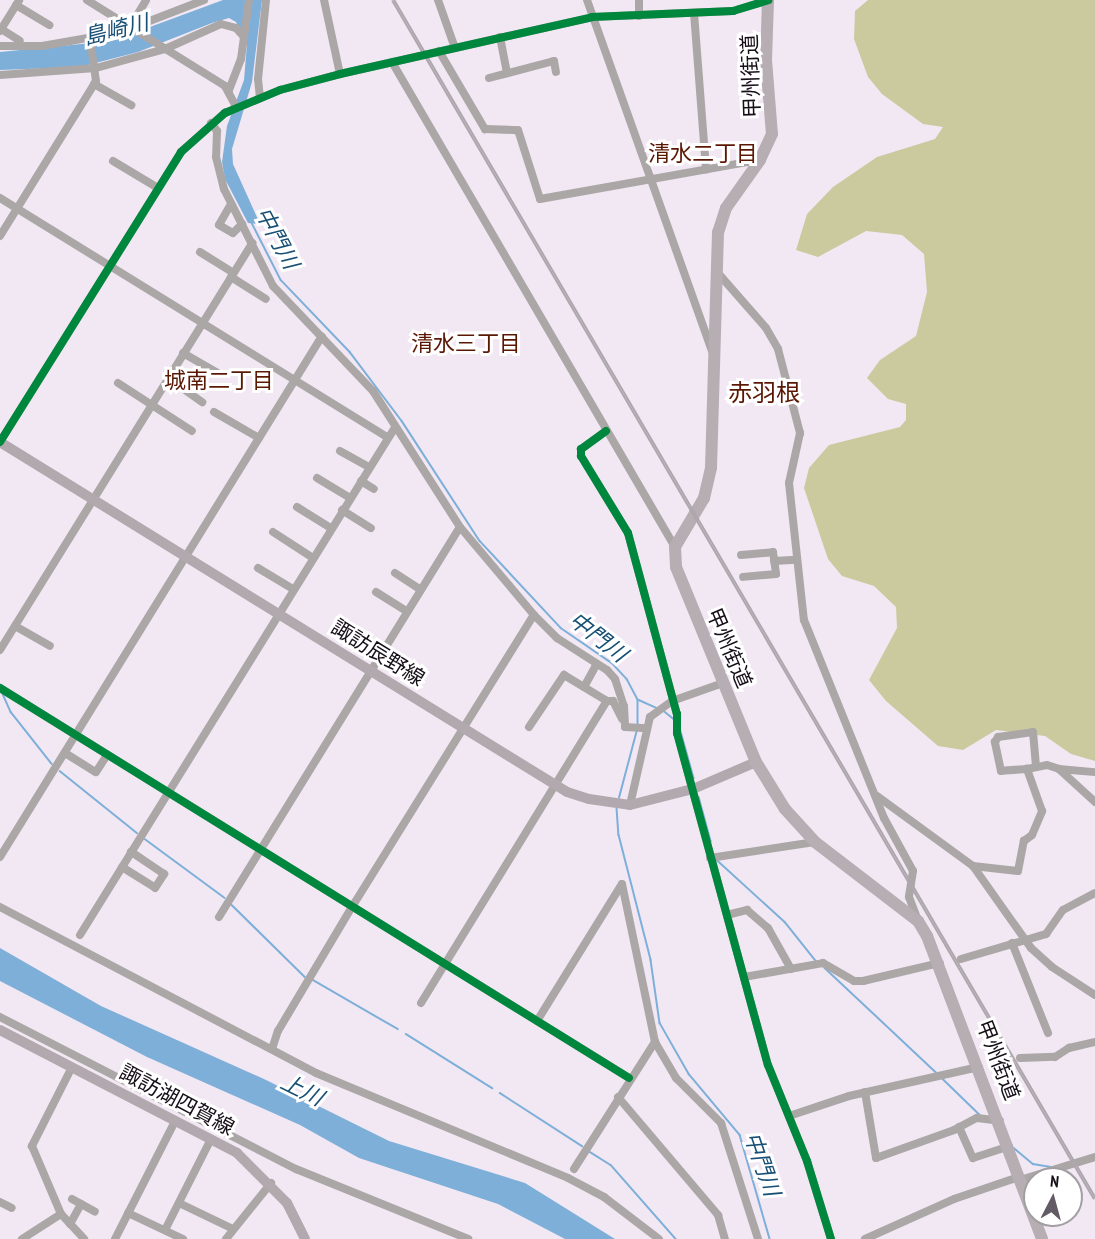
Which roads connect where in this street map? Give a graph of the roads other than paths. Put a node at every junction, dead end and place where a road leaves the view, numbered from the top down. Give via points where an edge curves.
1 (87, 0) edge
2 (146, 0) edge
3 (204, 0) edge
4 (249, 0) edge
5 (266, 0) edge
6 (324, 0) edge
7 (587, 0) edge
8 (639, 0) edge
9 (768, 0) edge
10 (441, 1) edge
11 (18, 2) edge
12 (694, 13) junction
13 (639, 16) junction
14 (592, 17) junction
15 (49, 25) dead end
16 (133, 29) junction
17 (1, 30) edge
18 (244, 35) junction
19 (500, 37) junction
20 (90, 40) junction
21 (20, 41) dead end
22 (0, 46) edge
23 (164, 48) junction
24 (455, 48) junction
25 (439, 51) junction
26 (392, 62) junction
27 (95, 67) junction
28 (507, 72) junction
29 (556, 72) dead end
30 (340, 74) junction
31 (0, 75) edge
32 (489, 78) dead end
33 (94, 84) junction
34 (229, 90) junction
35 (260, 98) junction
36 (131, 105) dead end
37 (236, 107) junction
38 (211, 123) junction
39 (760, 160) junction
40 (113, 161) dead end
41 (706, 170) junction
42 (649, 180) junction
43 (158, 188) junction
44 (0, 198) edge
45 (231, 204) junction
46 (17, 208) junction
47 (242, 224) junction
48 (0, 236) edge
49 (252, 243) junction
50 (200, 252) dead end
51 (110, 266) junction
52 (717, 272) junction
53 (232, 275) junction
54 (266, 299) dead end
55 (202, 322) junction
56 (322, 336) junction
57 (183, 353) junction
58 (715, 358) junction
59 (217, 373) dead end
60 (168, 378) junction
61 (295, 379) junction
62 (118, 383) dead end
63 (202, 402) dead end
64 (151, 405) junction
65 (214, 412) dead end
66 (394, 429) junction
67 (192, 431) dead end
68 (606, 432) junction
69 (259, 438) junction
70 (388, 438) junction
71 (0, 442) edge
72 (340, 451) dead end
73 (369, 467) junction
74 (316, 478) dead end
75 (361, 481) junction
76 (374, 489) dead end
77 (350, 498) junction
78 (93, 500) junction
79 (297, 507) dead end
80 (342, 510) junction
81 (460, 527) junction
82 (331, 528) junction
83 (371, 528) dead end
84 (273, 532) dead end
85 (675, 547) junction
86 (741, 555) dead end
87 (185, 557) junction
88 (313, 558) junction
89 (796, 560) junction
90 (774, 561) junction
91 (258, 568) dead end
92 (394, 573) dead end
93 (743, 577) dead end
94 (293, 589) junction
95 (420, 590) junction
96 (376, 592) dead end
97 (407, 611) junction
98 (278, 614) junction
99 (534, 615) junction
100 (15, 626) junction
101 (50, 646) dead end
102 (0, 650) edge
103 (597, 664) junction
104 (370, 671) junction
105 (723, 683) junction
106 (584, 687) junction
107 (0, 688) edge
108 (672, 700) junction
109 (607, 701) junction
110 (626, 725) junction
111 (530, 727) dead end
112 (646, 728) junction
113 (463, 729) junction
114 (76, 735) junction
115 (65, 753) junction
116 (107, 755) junction
117 (756, 762) junction
118 (1036, 766) junction
119 (1027, 769) junction
120 (1059, 769) junction
121 (1095, 772) edge
122 (555, 786) junction
123 (693, 789) junction
124 (168, 792) junction
125 (877, 796) junction
126 (1095, 802) edge
127 (629, 805) junction
128 (815, 842) junction
129 (260, 849) junction
130 (131, 852) junction
131 (0, 857) edge
132 (714, 857) junction
133 (973, 866) junction
134 (122, 867) junction
135 (1095, 893) edge
136 (0, 907) edge
137 (352, 907) junction
138 (727, 915) junction
139 (219, 917) dead end
140 (918, 921) junction
141 (80, 935) dead end
142 (1025, 940) junction
143 (1012, 944) junction
144 (961, 959) dead end
145 (940, 963) junction
146 (444, 964) junction
147 (790, 969) junction
148 (744, 977) junction
149 (1095, 995) edge
150 (421, 1003) dead end
151 (0, 1017) edge
152 (537, 1021) junction
153 (0, 1030) edge
154 (1048, 1033) dead end
155 (655, 1042) junction
156 (1095, 1042) edge
157 (272, 1049) junction
158 (1020, 1058) dead end
159 (72, 1067) junction
160 (980, 1067) junction
161 (629, 1078) junction
162 (865, 1092) junction
163 (618, 1096) junction
164 (789, 1116) junction
165 (175, 1121) junction
166 (994, 1123) junction
167 (959, 1127) junction
168 (211, 1139) junction
169 (1009, 1146) junction
170 (1095, 1157) edge
171 (574, 1169) dead end
172 (1020, 1178) junction
173 (271, 1183) junction
174 (72, 1199) dead end
175 (0, 1202) edge
176 (179, 1203) junction
177 (81, 1204) junction
178 (12, 1208) dead end
179 (95, 1212) dead end
180 (129, 1213) junction
181 (61, 1214) junction
182 (70, 1224) junction
183 (233, 1229) junction
184 (165, 1230) junction
185 (25, 1238) edge
186 (84, 1239) edge
187 (115, 1239) edge
188 (183, 1239) edge
189 (225, 1239) edge
190 (305, 1239) edge
191 (468, 1239) edge
192 (658, 1239) edge
193 (725, 1239) edge
194 (758, 1239) edge
195 (831, 1239) edge
196 (866, 1239) edge
197 (1042, 1239) edge

1 - 16 street
2 - 16 street
3 - 16 street
4 - 18 street
5 - 35 street via 258,79
6 - 30 street
7 - 14 street
8 - 13 street
9 - 12 street via 733,11
9 - 39 highway, 甲州街道 via 766,60 773,121 770,143
10 - 24 street
11 - 15 street
11 - 17 street
12 - 13 street
12 - 41 street
13 - 14 street
14 - 19 street
14 - 42 street
16 - 20 street
16 - 23 street
17 - 21 street
18 - 23 street via 221,24
18 - 34 street via 240,65
19 - 24 street
19 - 28 street
20 - 22 street
20 - 27 street
23 - 27 street
23 - 34 street
24 - 25 street
25 - 26 street
25 - 42 street via 485,129 518,130 540,199
26 - 30 street
26 - 68 street
27 - 31 street
27 - 33 street
28 - 29 street via 554,61
28 - 32 street
30 - 35 street
33 - 36 street
33 - 46 street
34 - 37 street
35 - 37 street
37 - 38 street
38 - 43 street via 181,152
38 - 45 street via 217,131 216,158
39 - 41 street
39 - 52 highway, 甲州街道 via 721,219
40 - 43 street
41 - 42 street
42 - 58 street
43 - 51 street
44 - 46 street
45 - 47 street
45 - 47 street via 219,225 234,233
46 - 48 street
46 - 51 street
47 - 49 street
49 - 53 street
49 - 56 street via 273,286
50 - 53 street
51 - 55 street
51 - 71 street
52 - 58 highway, 甲州街道
52 - 89 street via 772,337 797,418 799,442 789,483
53 - 54 street
53 - 55 street
55 - 57 street
55 - 61 street
56 - 61 street
56 - 66 street via 373,391
57 - 59 street
57 - 60 street
58 - 85 highway, 甲州街道 via 709,484
60 - 63 street
60 - 64 street
61 - 69 street
61 - 70 street
62 - 64 street
64 - 67 street
64 - 78 street
65 - 69 street
66 - 70 street
66 - 81 street
68 - 85 street
68 - 108 street via 581,449 581,456 628,533
69 - 87 street
70 - 73 street
71 - 78 main road, 諏訪辰野線
72 - 73 street
73 - 75 street
74 - 77 street
75 - 76 street
75 - 77 street
77 - 80 street
78 - 87 main road, 諏訪辰野線
78 - 100 street
79 - 82 street
80 - 82 street
80 - 83 street
81 - 95 street
81 - 99 street
82 - 88 street
84 - 88 street
85 - 105 highway, 甲州街道 via 676,567
86 - 90 street via 773,552
87 - 98 main road, 諏訪辰野線
87 - 114 street
88 - 94 street
89 - 90 street
89 - 125 street via 804,620
90 - 93 street via 776,574
91 - 94 street
92 - 95 street
94 - 98 street
95 - 97 street
96 - 97 street
97 - 104 street
98 - 104 main road, 諏訪辰野線
98 - 124 street
99 - 103 street via 556,638
99 - 113 street
100 - 101 street
100 - 102 street
103 - 106 street
103 - 110 street via 615,679
104 - 113 main road, 諏訪辰野線
104 - 129 street
105 - 108 street
105 - 117 highway, 甲州街道
106 - 109 street
106 - 111 street via 564,675
107 - 114 street
108 - 112 street via 659,709
108 - 123 street
109 - 110 street via 613,701
109 - 122 street
110 - 112 street
112 - 127 street
113 - 122 main road, 諏訪辰野線
113 - 137 street
114 - 115 street
114 - 116 street
115 - 116 street via 96,772
115 - 131 street
116 - 124 street
117 - 123 main road, 諏訪辰野線
117 - 128 highway, 甲州街道 via 785,809
118 - 119 street
118 - 119 street via 1033,732 998,737 995,742 1001,771
118 - 120 street
119 - 133 street via 1042,811 1032,836 1024,841 1018,871
120 - 121 street
120 - 126 street
122 - 127 main road, 諏訪辰野線 via 609,803
122 - 146 street
123 - 127 main road, 諏訪辰野線
123 - 132 street
124 - 129 street
124 - 130 street
125 - 133 street
125 - 140 street via 884,818 914,871 909,897
128 - 132 street
128 - 140 highway, 甲州街道
129 - 137 street
129 - 139 street
130 - 134 street
130 - 134 street via 164,874 155,888
132 - 138 street
133 - 142 street
134 - 141 street
135 - 142 street via 1063,910 1046,934
136 - 157 street
137 - 146 street
137 - 157 street via 278,1030
138 - 147 street via 747,910 774,936
138 - 148 street
140 - 145 highway, 甲州街道
142 - 143 street
142 - 149 street via 1052,967
143 - 144 street
143 - 154 street
145 - 147 street via 854,981 819,964
145 - 160 highway, 甲州街道
146 - 150 street
146 - 152 street
147 - 148 street
148 - 164 street via 768,1065
151 - 191 street via 296,1169
152 - 155 street via 622,884
152 - 161 street
153 - 159 main road, 諏訪湖四賀線
155 - 161 street
155 - 194 street via 676,1078 721,1123
156 - 158 street via 1069,1048 1055,1057
157 - 192 street via 316,1074 420,1120 471,1136 568,1179 604,1197
159 - 165 main road, 諏訪湖四賀線
159 - 181 street via 32,1146
160 - 162 street
160 - 166 highway, 甲州街道
161 - 163 street
162 - 164 street
162 - 167 street via 876,1158
163 - 171 street
163 - 193 street via 718,1215
164 - 195 street
165 - 168 main road, 諏訪湖四賀線
165 - 180 street
166 - 167 street via 977,1118
166 - 169 highway, 甲州街道
167 - 169 street via 973,1158
168 - 173 main road, 諏訪湖四賀線 via 237,1153
168 - 176 street
169 - 172 highway, 甲州街道
170 - 172 street
172 - 196 street via 954,1199
172 - 197 highway, 甲州街道
173 - 183 street
173 - 190 main road, 諏訪湖四賀線 via 293,1212
174 - 177 street
175 - 178 street
176 - 183 street
176 - 184 street
177 - 179 street
177 - 182 street
180 - 184 street
180 - 187 street
181 - 182 street
181 - 185 street
182 - 186 street
183 - 189 street
184 - 188 street

